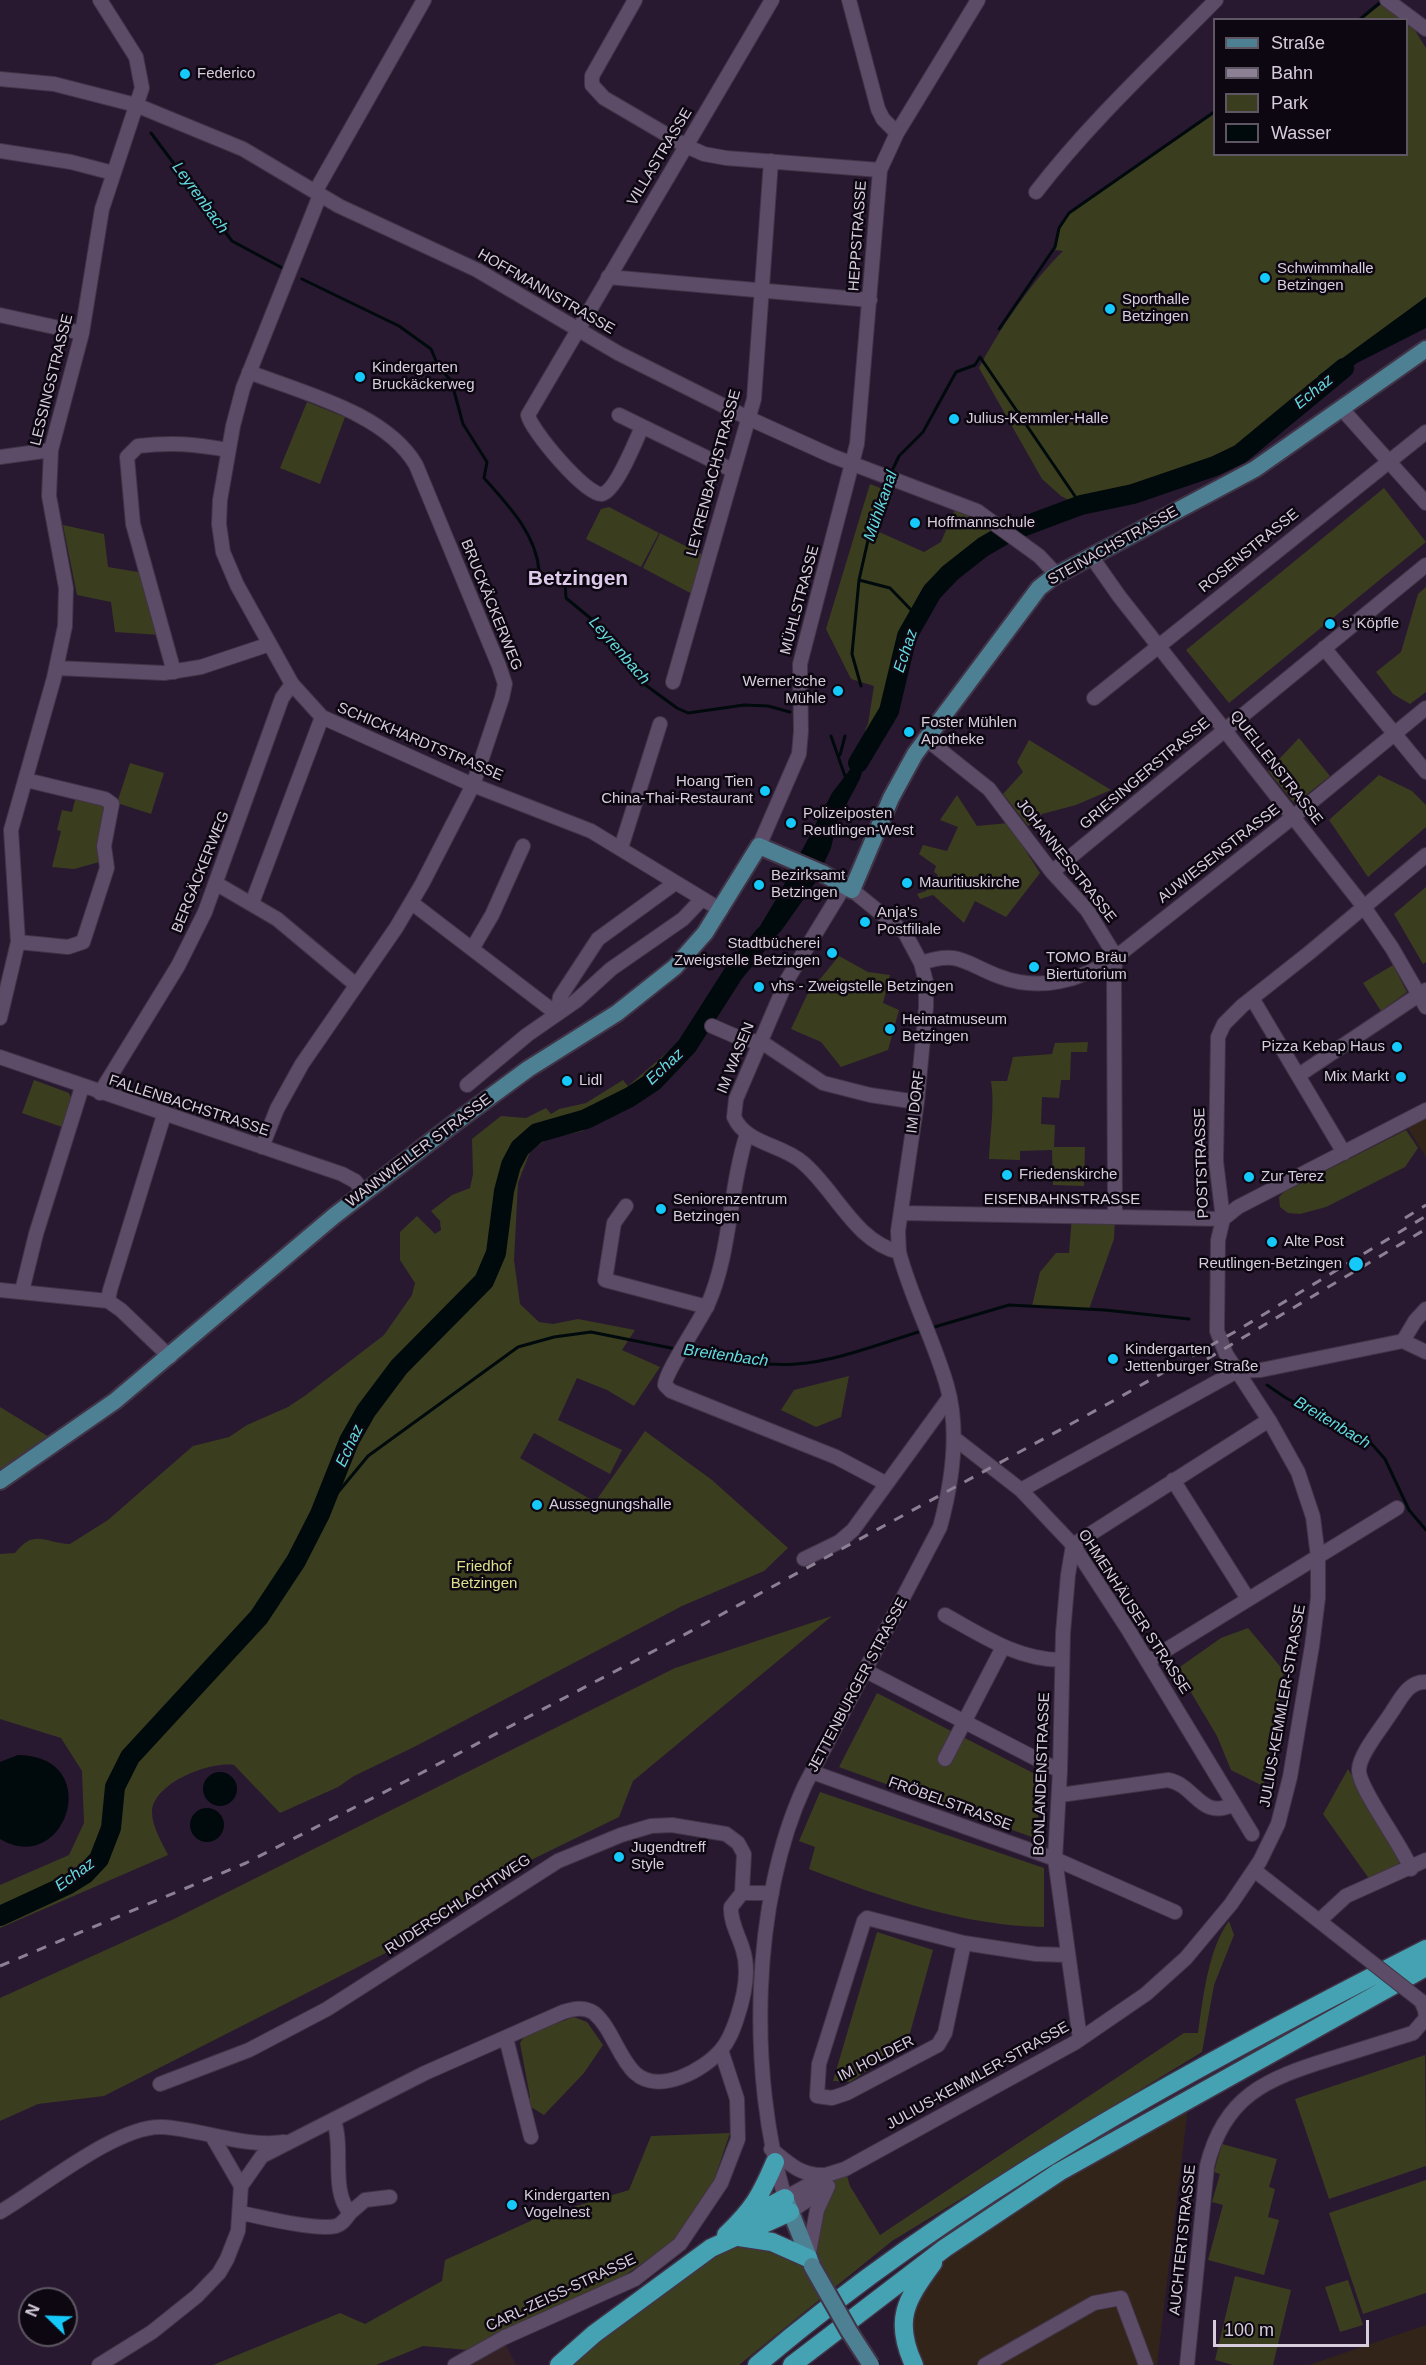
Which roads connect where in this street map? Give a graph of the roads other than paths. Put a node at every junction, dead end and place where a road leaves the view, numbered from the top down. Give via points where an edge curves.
1 (100, 0) edge
2 (424, 0) edge
3 (635, 0) edge
4 (772, 0) edge
5 (849, 0) edge
6 (978, 0) edge
7 (1216, 0) edge
8 (1387, 0) edge
9 (1426, 29) edge
10 (0, 79) edge
11 (136, 105) junction
12 (897, 133) junction
13 (686, 146) junction
14 (0, 151) edge
15 (771, 162) junction
16 (880, 170) junction
17 (113, 173) junction
18 (1036, 192) dead end
19 (317, 193) junction
20 (608, 278) junction
21 (763, 290) junction
22 (870, 300) junction
23 (0, 315) edge
24 (577, 330) junction
25 (82, 333) junction
26 (1426, 349) edge
27 (249, 372) junction
28 (1341, 408) junction
29 (618, 415) dead end
30 (748, 418) junction
31 (642, 427) junction
32 (1426, 432) edge
33 (51, 450) junction
34 (228, 450) junction
35 (0, 457) edge
36 (1390, 460) junction
37 (853, 464) junction
38 (732, 470) junction
39 (1426, 503) edge
40 (1091, 556) junction
41 (1426, 565) edge
42 (1057, 575) junction
43 (270, 644) junction
44 (1158, 645) junction
45 (1324, 648) junction
46 (57, 668) junction
47 (174, 672) junction
48 (673, 682) dead end
49 (292, 684) junction
50 (1094, 698) dead end
51 (1426, 708) edge
52 (322, 717) junction
53 (660, 724) dead end
54 (1225, 729) junction
55 (1395, 734) junction
56 (925, 738) junction
57 (1426, 771) edge
58 (26, 780) junction
59 (473, 784) junction
60 (1293, 817) junction
61 (5, 829) edge
62 (523, 846) dead end
63 (759, 846) junction
64 (621, 848) junction
65 (1426, 855) edge
66 (1052, 872) junction
67 (675, 883) junction
68 (217, 884) junction
69 (848, 887) junction
70 (702, 899) junction
71 (252, 903) junction
72 (412, 903) junction
73 (1364, 907) junction
74 (721, 910) junction
75 (18, 942) junction
76 (472, 949) junction
77 (1116, 957) junction
78 (921, 963) junction
79 (356, 985) junction
80 (1252, 998) junction
81 (1424, 998) edge
82 (558, 1014) junction
83 (0, 1018) edge
84 (712, 1026) dead end
85 (760, 1042) junction
86 (0, 1057) edge
87 (1299, 1075) junction
88 (467, 1085) dead end
89 (82, 1087) junction
90 (100, 1093) junction
91 (917, 1101) junction
92 (1426, 1110) edge
93 (164, 1115) junction
94 (747, 1134) junction
95 (262, 1147) junction
96 (1344, 1153) junction
97 (364, 1192) junction
98 (626, 1206) dead end
99 (901, 1213) junction
100 (1115, 1216) junction
101 (1223, 1219) junction
102 (898, 1231) joint
103 (899, 1252) junction
104 (0, 1290) edge
105 (22, 1291) junction
106 (108, 1301) junction
107 (707, 1307) junction
108 (1426, 1309) edge
109 (1403, 1341) junction
110 (1426, 1352) edge
111 (170, 1357) junction
112 (1237, 1371) junction
113 (949, 1398) junction
114 (1269, 1420) junction
115 (954, 1438) junction
116 (1173, 1480) junction
117 (0, 1481) edge
118 (885, 1483) junction
119 (1021, 1490) junction
120 (1397, 1508) dead end
121 (1073, 1545) junction
122 (1318, 1557) junction
123 (804, 1559) dead end
124 (1248, 1599) junction
125 (945, 1615) dead end
126 (1003, 1647) junction
127 (1062, 1660) junction
128 (1148, 1661) junction
129 (866, 1671) junction
130 (1426, 1682) edge
131 (964, 1723) junction
132 (945, 1759) dead end
133 (812, 1772) junction
134 (1060, 1772) junction
135 (1060, 1795) junction
136 (1234, 1804) junction
137 (1252, 1834) dead end
138 (1055, 1859) junction
139 (1426, 1860) edge
140 (1411, 1869) junction
141 (1254, 1870) junction
142 (742, 1893) junction
143 (772, 1893) junction
144 (1175, 1912) dead end
145 (1320, 1920) junction
146 (964, 1943) junction
147 (1426, 1949) edge
148 (1066, 1955) junction
149 (1426, 1967) edge
150 (506, 2038) junction
151 (1080, 2039) junction
152 (721, 2050) junction
153 (160, 2084) dead end
154 (334, 2121) junction
155 (212, 2136) junction
156 (531, 2137) dead end
157 (295, 2139) junction
158 (773, 2156) junction
159 (827, 2180) junction
160 (241, 2186) junction
161 (390, 2197) dead end
162 (788, 2205) junction
163 (0, 2212) edge
164 (241, 2213) junction
165 (350, 2213) junction
166 (740, 2228) junction
167 (945, 2248) junction
168 (810, 2262) junction
169 (576, 2348) junction
170 (99, 2365) edge
171 (455, 2365) edge
172 (559, 2365) edge
173 (567, 2365) edge
174 (757, 2365) edge
175 (792, 2365) edge
176 (871, 2365) edge
177 (914, 2365) edge
178 (985, 2365) edge
179 (1146, 2365) edge
180 (1187, 2365) edge

1 - 11 street, LESSINGSTRASSE via 136,57 143,80
2 - 19 street, SCHICKHARDTSTRASSE
3 - 13 street via 597,64 592,84 604,98
4 - 13 street, VILLASTRASSE
5 - 12 street via 878,109
6 - 12 street, HEPPSTRASSE
7 - 18 street via 1119,94
8 - 9 street
10 - 11 street, HOFFMANNSTRASSE via 54,84
11 - 17 street, LESSINGSTRASSE
11 - 19 street, HOFFMANNSTRASSE via 243,149
12 - 16 street, HEPPSTRASSE
13 - 15 street via 715,157
13 - 20 street, VILLASTRASSE
14 - 17 street
15 - 16 street
15 - 21 street, LEYRENBACHSTRASSE
16 - 22 street, HEPPSTRASSE
17 - 25 street, LESSINGSTRASSE via 102,209
19 - 24 street, HOFFMANNSTRASSE via 477,270
19 - 27 street, SCHICKHARDTSTRASSE
20 - 21 street
20 - 24 street, VILLASTRASSE
21 - 22 street
21 - 30 street, LEYRENBACHSTRASSE via 754,399
22 - 37 street, HEPPSTRASSE
23 - 25 street
24 - 30 street, HOFFMANNSTRASSE
24 - 31 street, VILLASTRASSE via 530,409 530,425 584,487 601,494 614,482
25 - 33 street, LESSINGSTRASSE
26 - 28 main road, STEINACHSTRASSE
27 - 34 street, SCHICKHARDTSTRASSE via 237,405
27 - 59 street, BRUCKÄCKERWEG via 373,423 402,444 416,465 505,684
28 - 36 street
28 - 40 main road, STEINACHSTRASSE via 1255,470
29 - 31 street
30 - 37 street, HOFFMANNSTRASSE
30 - 38 street, LEYRENBACHSTRASSE
31 - 38 street
32 - 36 street, ROSENSTRASSE
33 - 35 street
33 - 46 street, LESSINGSTRASSE via 49,496 66,588 65,626
34 - 43 street, SCHICKHARDTSTRASSE via 220,500 223,552
34 - 47 street via 180,442 160,443 138,446 127,458 133,524
36 - 39 street
36 - 44 street, ROSENSTRASSE
37 - 42 street, HOFFMANNSTRASSE via 958,502 1021,542
37 - 63 street, MÜHLSTRASSE via 801,655 799,754
38 - 48 street, LEYRENBACHSTRASSE
40 - 42 main road, STEINACHSTRASSE
40 - 44 street, QUELLENSTRASSE
41 - 45 street, GRIESINGERSTRASSE
42 - 56 main road, STEINACHSTRASSE via 1035,593
43 - 47 street
43 - 49 street, SCHICKHARDTSTRASSE
44 - 50 street, ROSENSTRASSE
44 - 54 street, QUELLENSTRASSE
45 - 54 street, GRIESINGERSTRASSE
45 - 55 street
46 - 47 street
46 - 58 street, LESSINGSTRASSE
49 - 52 street, SCHICKHARDTSTRASSE
49 - 68 street, BERGÄCKERWEG via 282,698
51 - 55 street, AUWIESENSTRASSE
52 - 59 street, SCHICKHARDTSTRASSE
52 - 71 street
53 - 64 street
54 - 60 street, QUELLENSTRASSE
54 - 66 street, GRIESINGERSTRASSE
55 - 57 street
55 - 60 street, AUWIESENSTRASSE
56 - 66 street, JOHANNESSTRASSE via 984,784
56 - 69 main road, STEINACHSTRASSE
58 - 61 street, LESSINGSTRASSE
58 - 75 street via 105,798 112,804 104,846 106,868 82,942 68,947
59 - 64 street, SCHICKHARDTSTRASSE via 591,831
59 - 72 street, BRUCKÄCKERWEG
60 - 73 street, QUELLENSTRASSE
60 - 77 street, AUWIESENSTRASSE
61 - 75 street, LESSINGSTRASSE
62 - 76 street
63 - 69 main road, IM DORF
63 - 74 main road, WANNWEILER STRASSE
64 - 67 street, SCHICKHARDTSTRASSE
65 - 73 street, POSTSTRASSE
66 - 77 street, JOHANNESSTRASSE via 1087,910
67 - 70 street, SCHICKHARDTSTRASSE
67 - 82 street via 598,939 560,997
68 - 71 street
68 - 90 street, BERGÄCKERWEG via 182,959
69 - 78 street, IM DORF via 905,933
69 - 85 street, IM WASEN via 787,980
70 - 74 street, SCHICKHARDTSTRASSE
70 - 82 street via 683,919 611,969
71 - 79 street
72 - 76 street
72 - 79 street, BRUCKÄCKERWEG
73 - 80 street, POSTSTRASSE
73 - 81 street, QUELLENSTRASSE
74 - 97 main road, WANNWEILER STRASSE via 693,949 668,973 616,1013 503,1087
75 - 83 street, LESSINGSTRASSE
76 - 82 street
77 - 78 street, AUWIESENSTRASSE via 1081,975 1039,984 1000,977 951,956
77 - 100 street
78 - 91 street, IM DORF via 926,1007
79 - 95 street, BRUCKÄCKERWEG via 290,1085
80 - 87 street
80 - 101 street, POSTSTRASSE via 1224,1024 1218,1037 1216,1168
81 - 87 street
82 - 88 street
84 - 85 street
85 - 91 street via 823,1083
85 - 94 street, IM WASEN via 734,1108 737,1124
86 - 89 street, FALLENBACHSTRASSE
87 - 96 street
89 - 90 street, FALLENBACHSTRASSE
89 - 105 street
90 - 93 street, FALLENBACHSTRASSE
91 - 99 street, IM DORF
92 - 96 street
93 - 95 street, FALLENBACHSTRASSE
93 - 106 street
94 - 103 street via 799,1160 867,1234
94 - 107 street via 715,1288
95 - 97 street, FALLENBACHSTRASSE via 342,1174
96 - 101 street via 1238,1206
97 - 111 main road, WANNWEILER STRASSE
98 - 107 street via 614,1222 605,1280
99 - 100 street, EISENBAHNSTRASSE
99 - 102 street, IM DORF
100 - 101 street, EISENBAHNSTRASSE
101 - 112 street, POSTSTRASSE via 1218,1240 1216,1318 1221,1344
102 - 103 street, JETTENBURGER STRASSE
103 - 113 street, JETTENBURGER STRASSE
104 - 105 street
105 - 106 street
106 - 111 street
107 - 118 street via 665,1378 671,1390 836,1457
108 - 109 street
109 - 110 street
109 - 112 street via 1261,1370
111 - 117 main road, WANNWEILER STRASSE
112 - 114 street, JULIUS-KEMMLER-STRASSE
112 - 119 street
113 - 115 street, JETTENBURGER STRASSE
113 - 118 street
114 - 116 street
114 - 122 street, JULIUS-KEMMLER-STRASSE via 1306,1494
115 - 119 street, OHMENHÄUSER STRASSE
115 - 129 street, JETTENBURGER STRASSE via 950,1484 940,1527
116 - 121 street
116 - 124 street
118 - 123 street via 848,1536
119 - 121 street, OHMENHÄUSER STRASSE
120 - 122 street
121 - 127 street, BONLANDENSTRASSE
121 - 128 street, OHMENHÄUSER STRASSE
122 - 124 street
122 - 141 street, JULIUS-KEMMLER-STRASSE via 1316,1622 1287,1793 1276,1830
124 - 128 street
125 - 126 street
126 - 127 street via 1029,1657
126 - 131 street
127 - 134 street, BONLANDENSTRASSE
128 - 136 street, OHMENHÄUSER STRASSE
129 - 131 street
129 - 133 street, JETTENBURGER STRASSE
130 - 140 street via 1416,1682 1405,1692 1359,1769 1362,1782
131 - 132 street
131 - 134 street
133 - 138 street, FRÖBELSTRASSE
133 - 143 street, JETTENBURGER STRASSE via 789,1822
134 - 135 street, BONLANDENSTRASSE
135 - 136 street via 1168,1780 1177,1781 1212,1808
135 - 138 street, BONLANDENSTRASSE
136 - 137 street, OHMENHÄUSER STRASSE
138 - 144 street, FRÖBELSTRASSE
138 - 148 street, BONLANDENSTRASSE
139 - 140 street
140 - 145 street via 1346,1896
141 - 145 street
141 - 151 street, JULIUS-KEMMLER-STRASSE via 1220,1918 1174,1970 1131,2007
142 - 143 street
142 - 152 street, RUDERSCHLACHTWEG via 733,1902 730,1914 745,1958 745,1985 734,2027
142 - 153 street, RUDERSCHLACHTWEG via 744,1854 726,1834 672,1825 651,1826 621,1835 558,1861 327,2009 249,2050
143 - 158 street, JETTENBURGER STRASSE via 760,2035 764,2107
145 - 180 street, AUCHTERTSTRASSE, bridge via 1421,2001 1426,2018 1413,2033 1276,2077 1250,2093 1225,2120 1207,2166
146 - 146 street, IM HOLDER via 873,1918 864,1921 819,2064 816,2094 820,2098 847,2092 938,2045 946,2028
146 - 148 street
147 - 174 highway via 1224,2055 1053,2153 861,2281
148 - 151 street, BONLANDENSTRASSE
149 - 167 highway via 1094,2151
150 - 152 street via 563,2012 586,2009 597,2017 636,2074 644,2078 660,2080 690,2073
150 - 154 street via 425,2073
150 - 156 street
151 - 159 street, JULIUS-KEMMLER-STRASSE
152 - 171 street, CARL-ZEISS-STRASSE via 737,2099 739,2132 727,2171 680,2244 635,2279 503,2338
154 - 157 street
154 - 165 street via 339,2136 341,2196
155 - 157 street via 272,2143
155 - 160 street
155 - 163 street via 159,2127 126,2135
157 - 160 street via 262,2156
158 - 159 street
158 - 162 street, JETTENBURGER STRASSE
158 - 166 highway via 763,2190
159 - 162 street, JULIUS-KEMMLER-STRASSE
159 - 168 street, JULIUS-KEMMLER-STRASSE via 817,2210
160 - 164 street
161 - 165 street via 365,2200
162 - 166 highway
162 - 168 main road, JETTENBURGER STRASSE
164 - 165 street via 273,2221 334,2226
164 - 170 street via 227,2259 217,2275 152,2332
166 - 168 highway
166 - 169 highway
167 - 175 highway
167 - 177 highway via 914,2290 903,2315 904,2343
168 - 176 main road, JETTENBURGER STRASSE, bridge
169 - 172 highway
169 - 173 highway
178 - 179 street via 1094,2303 1121,2298

